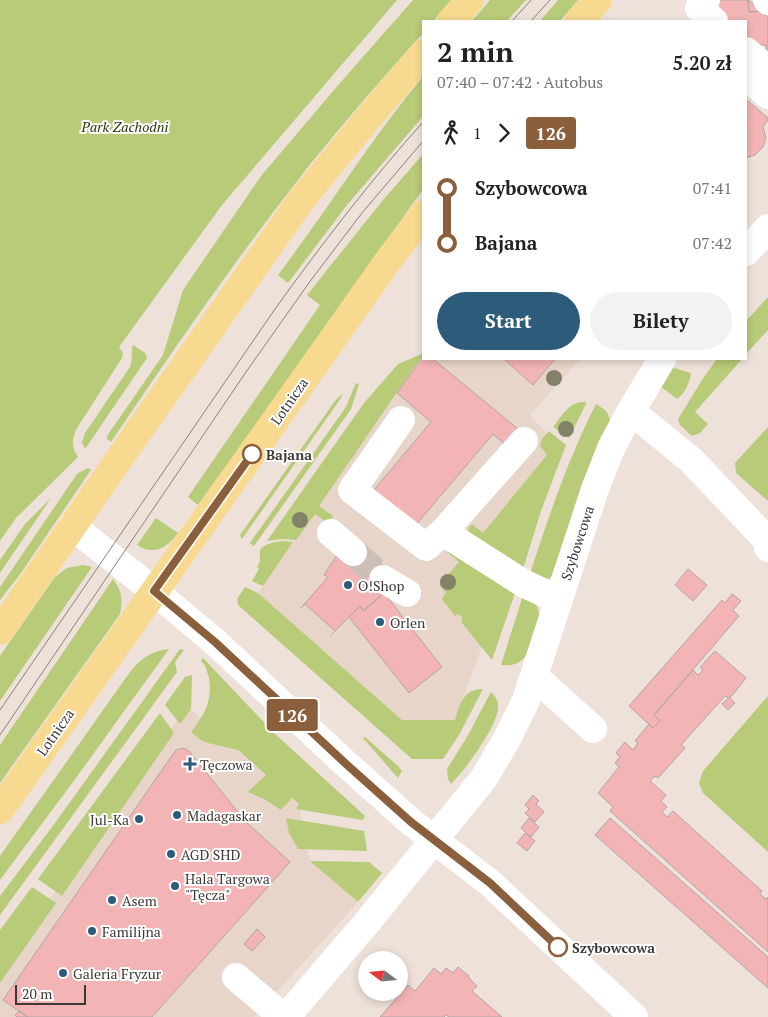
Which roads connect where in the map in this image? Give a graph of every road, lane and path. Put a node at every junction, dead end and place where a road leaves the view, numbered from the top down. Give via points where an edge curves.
1 (470, 0) edge
2 (598, 0) edge
3 (706, 0) edge
4 (453, 20) edge
5 (580, 20) edge
6 (713, 20) edge
7 (747, 51) edge
8 (422, 55) edge
9 (768, 70) edge
10 (747, 77) edge
11 (768, 95) edge
12 (422, 217) edge
13 (768, 228) edge
14 (747, 251) edge
15 (661, 360) edge
16 (631, 411) junction
17 (401, 420) dead end
18 (524, 441) dead end
19 (72, 526) junction
20 (443, 532) junction
21 (331, 533) dead end
22 (768, 548) edge
23 (353, 552) tunnel mouth
24 (383, 579) tunnel mouth
25 (154, 591) junction
26 (408, 592) dead end
27 (559, 600) junction
28 (0, 631) edge
29 (534, 676) junction
30 (593, 729) dead end
31 (0, 810) edge
32 (434, 841) junction
33 (236, 976) dead end
34 (285, 1017) edge
35 (634, 1017) edge

1 - 4 main road
2 - 5 main road
3 - 6 street via 699,8
7 - 9 street
8 - 19 main road via 302,199
10 - 11 street
12 - 25 main road, Lotnicza
13 - 14 street
15 - 16 street, Szybowcowa
16 - 22 street via 692,461 767,540
16 - 27 street, Szybowcowa via 612,446
17 - 20 street via 352,490 426,547
18 - 20 street
19 - 25 street
19 - 28 main road
20 - 27 street via 523,583
21 - 23 street
24 - 26 street
25 - 31 main road, Lotnicza
25 - 32 street via 215,642
27 - 29 street, Szybowcowa
29 - 30 street
29 - 32 street, Szybowcowa via 507,739 484,778
32 - 34 street, Szybowcowa
32 - 35 street via 490,883
33 - 34 street

